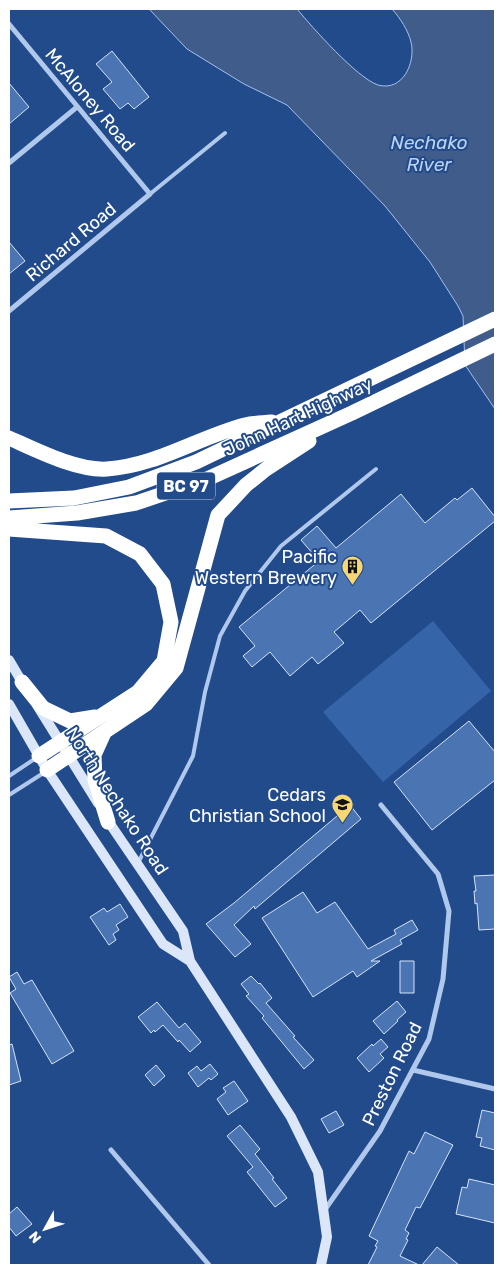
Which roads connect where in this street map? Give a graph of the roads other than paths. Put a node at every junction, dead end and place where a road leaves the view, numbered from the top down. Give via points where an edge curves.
1 (9, 24) edge
2 (78, 107) junction
3 (225, 133) dead end
4 (9, 163) edge
5 (150, 194) junction
6 (9, 311) edge
7 (495, 319) edge
8 (495, 344) edge
9 (352, 413) junction
10 (286, 420) junction
11 (9, 438) edge
12 (376, 469) dead end
13 (9, 501) edge
14 (9, 518) edge
15 (9, 529) edge
16 (9, 660) edge
17 (22, 682) junction
18 (9, 704) edge
19 (99, 716) junction
20 (104, 731) junction
21 (60, 742) junction
22 (40, 756) junction
23 (70, 756) junction
24 (47, 770) junction
25 (9, 776) edge
26 (9, 795) edge
27 (381, 806) dead end
28 (108, 822) junction
29 (138, 864) junction
30 (190, 961) junction
31 (413, 1070) junction
32 (495, 1088) edge
33 (111, 1150) dead end
34 (323, 1212) junction
35 (209, 1265) edge
36 (321, 1265) edge

1 - 2 street, McAloney Road
2 - 4 street
2 - 5 street, McAloney Road
3 - 5 lane
5 - 6 street, Richard Road
7 - 10 highway, John Hart Highway / BC 97
8 - 9 highway, John Hart Highway / BC 97
9 - 14 highway, John Hart Highway / BC 97 via 207,479 136,503
9 - 20 highway via 266,469 218,515 176,668 146,704
10 - 11 highway via 246,425 146,462 106,469 79,466 53,458
10 - 13 highway, John Hart Highway / BC 97 via 196,462 128,486 74,498
12 - 29 lane via 282,546 245,591 220,636 193,756
15 - 19 highway via 106,536 140,554 163,584 171,622 164,660 138,692
16 - 17 main road, North Nechako Road
17 - 19 highway via 43,708 70,720
17 - 21 main road, North Nechako Road
18 - 22 main road, North Nechako Road
19 - 21 highway
20 - 23 highway
20 - 28 highway via 94,755 95,780
21 - 22 highway
21 - 23 main road, North Nechako Road
22 - 24 main road, North Nechako Road
22 - 25 lane
23 - 24 highway
23 - 28 main road, North Nechako Road
24 - 26 lane
24 - 30 main road, North Nechako Road via 163,944
27 - 31 street, Preston Road via 438,874 449,911 443,979 429,1039
28 - 29 main road, North Nechako Road
29 - 30 main road, North Nechako Road via 183,931
30 - 34 main road, North Nechako Road via 291,1117 318,1172
31 - 32 street
31 - 34 street, Preston Road via 380,1132
33 - 35 street
34 - 36 main road, North Nechako Road via 327,1237

